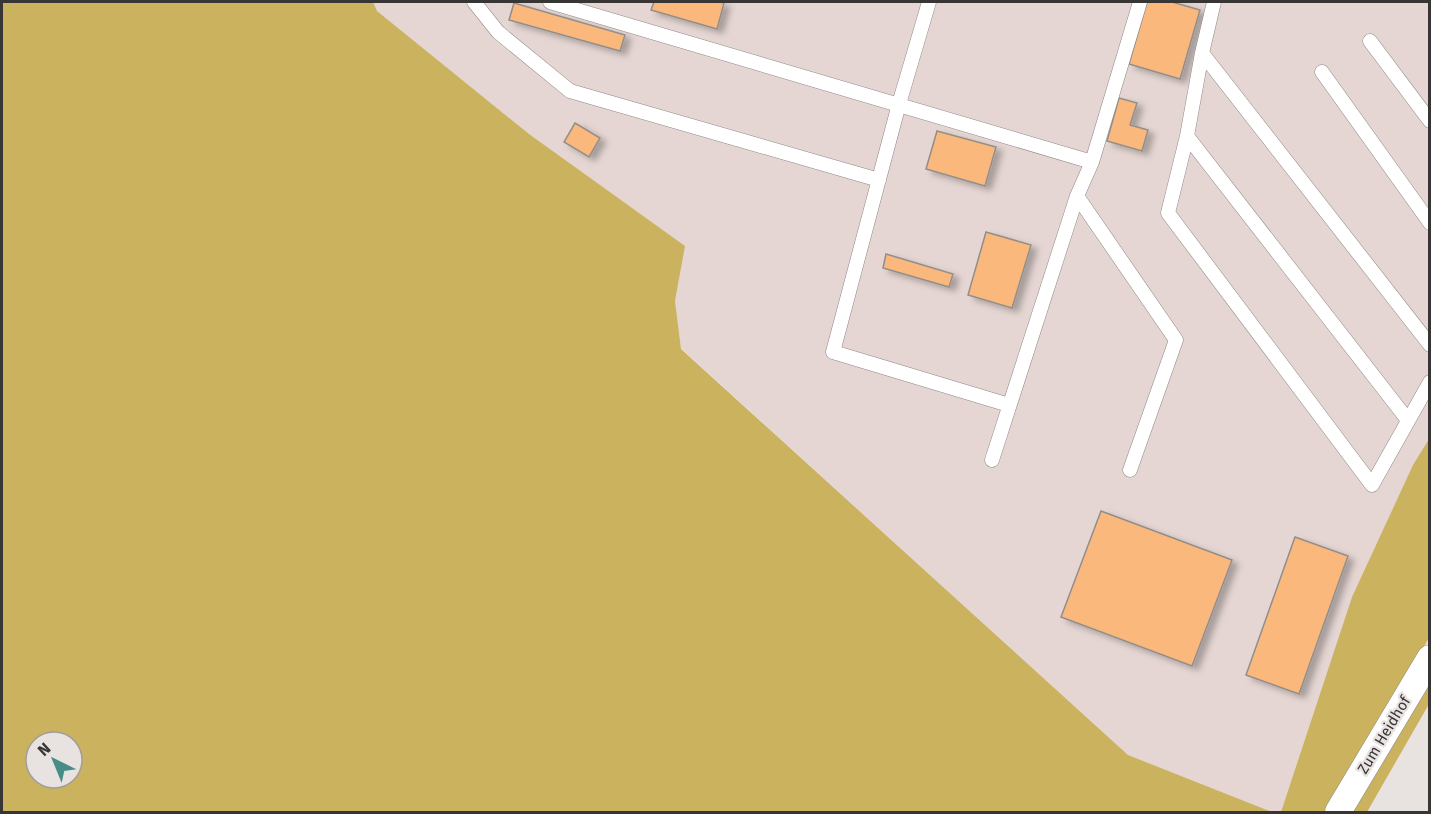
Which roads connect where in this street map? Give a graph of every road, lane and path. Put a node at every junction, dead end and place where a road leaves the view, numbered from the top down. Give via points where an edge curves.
1 (474, 2) edge
2 (550, 2) edge
3 (929, 2) edge
4 (1140, 2) edge
5 (1214, 2) edge
6 (1370, 41) dead end
7 (1202, 53) junction
8 (1322, 72) dead end
9 (899, 104) junction
10 (1430, 121) edge
11 (1187, 136) junction
12 (1092, 162) junction
13 (879, 180) junction
14 (1077, 196) junction
15 (1430, 223) edge
16 (1430, 345) edge
17 (1430, 382) edge
18 (1009, 405) junction
19 (1407, 419) junction
20 (992, 460) dead end
21 (1130, 470) dead end
22 (1430, 658) edge
23 (1338, 813) edge

1 - 13 lane via 498,32 570,91
2 - 9 lane
3 - 9 lane
4 - 12 lane
5 - 7 lane
6 - 10 lane
7 - 11 lane
7 - 16 lane
8 - 15 lane
9 - 12 lane
9 - 13 lane
11 - 19 lane
11 - 19 lane via 1168,213 1372,485
12 - 14 lane
13 - 18 lane via 833,352
14 - 18 lane
14 - 21 lane via 1176,340
17 - 19 lane
18 - 20 lane
22 - 23 street, Zum Heidhof

